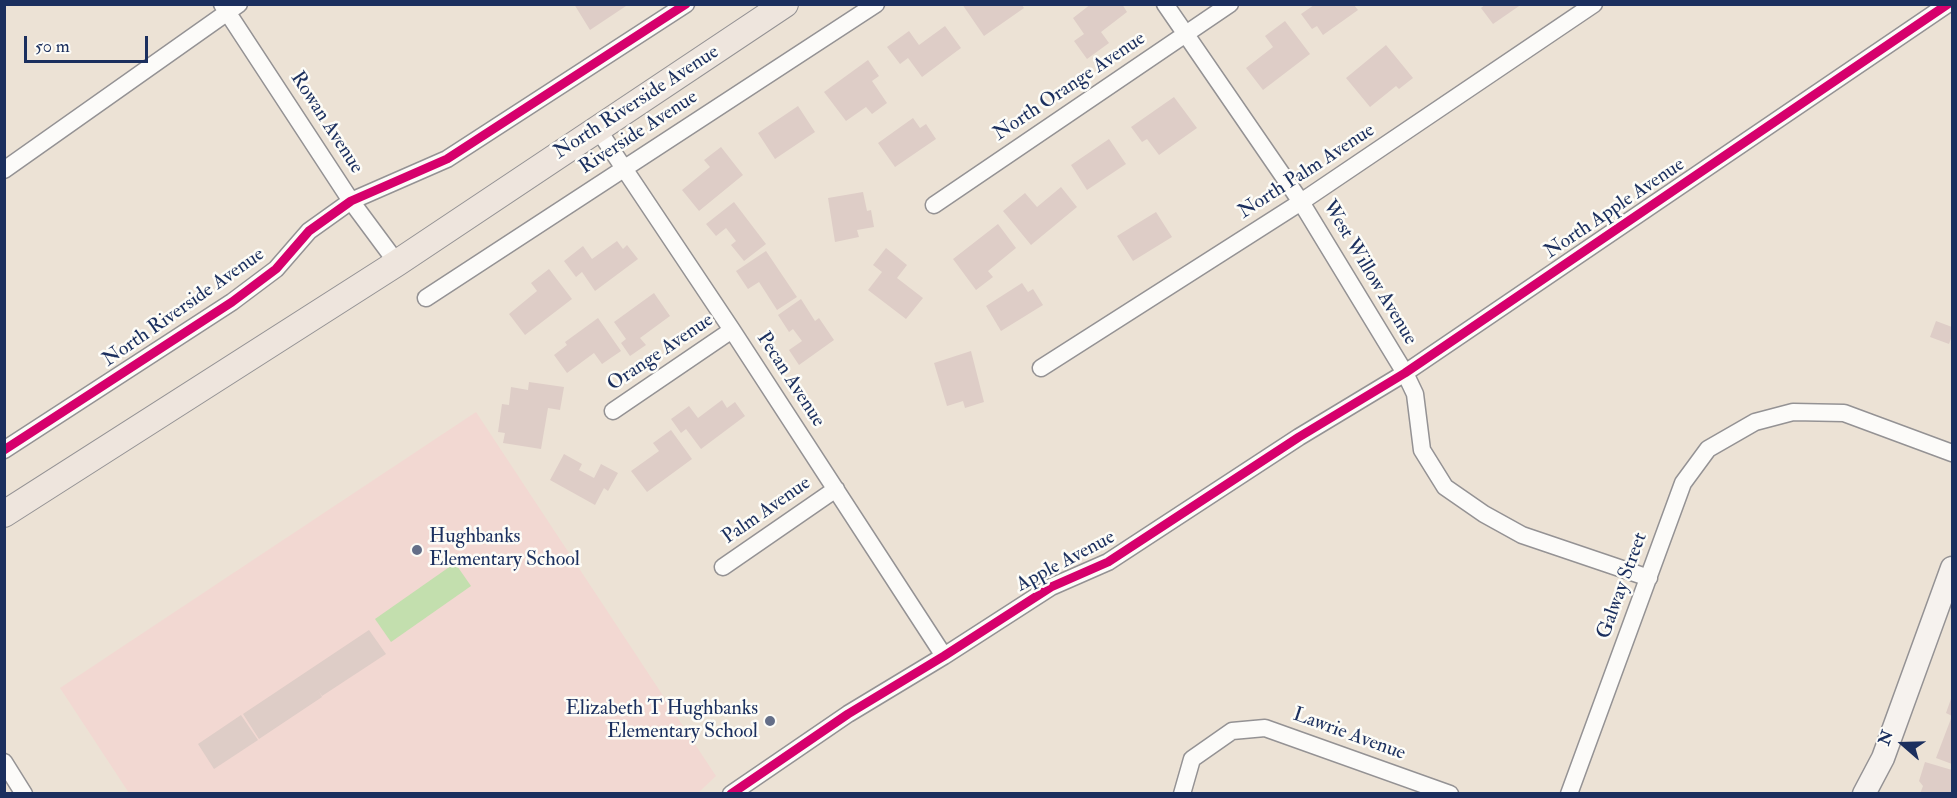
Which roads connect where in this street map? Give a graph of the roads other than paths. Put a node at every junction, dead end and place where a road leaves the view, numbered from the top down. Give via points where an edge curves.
1 (786, 4) edge
2 (876, 4) edge
3 (1165, 4) edge
4 (1230, 4) edge
5 (1593, 4) edge
6 (1948, 4) edge
7 (683, 6) edge
8 (229, 7) edge
9 (1185, 34) junction
10 (597, 128) junction
11 (624, 168) junction
12 (4, 170) edge
13 (351, 201) junction
14 (1301, 202) junction
15 (934, 205) dead end
16 (397, 263) junction
17 (426, 298) dead end
18 (732, 330) junction
19 (1041, 368) dead end
20 (1405, 373) junction
21 (613, 411) dead end
22 (1299, 437) joint
23 (4, 450) edge
24 (1953, 453) edge
25 (836, 489) junction
26 (4, 514) edge
27 (723, 567) dead end
28 (1953, 568) edge
29 (1648, 578) junction
30 (944, 656) junction
31 (4, 762) edge
32 (24, 794) edge
33 (730, 794) edge
34 (1182, 794) edge
35 (1449, 794) edge
36 (1569, 794) edge
37 (1864, 794) edge

1 - 10 main road, North Riverside Avenue
2 - 11 street, Riverside Avenue
3 - 9 street, West Willow Avenue
4 - 9 street, North Orange Avenue
5 - 14 street, North Palm Avenue
6 - 20 street, North Apple Avenue
7 - 13 street, North Riverside Avenue via 447,159
8 - 12 street
8 - 13 street, Rowan Avenue
9 - 14 street, West Willow Avenue
9 - 15 street, North Orange Avenue
10 - 11 street, Pecan Avenue
10 - 16 main road, North Riverside Avenue
11 - 17 street, Riverside Avenue
11 - 18 street, Pecan Avenue
13 - 16 street, Rowan Avenue
13 - 23 street, North Riverside Avenue via 309,231 276,269 232,302
14 - 19 street, North Palm Avenue
14 - 20 street, West Willow Avenue
16 - 26 main road, North Riverside Avenue
18 - 21 street, Orange Avenue
18 - 25 street, Pecan Avenue
20 - 22 street, North Apple Avenue
20 - 29 street, West Willow Avenue via 1415,394 1422,450 1444,487 1522,536
22 - 30 street, Apple Avenue via 1108,562 1052,587
24 - 29 street, Galway Street via 1844,413 1793,412 1755,422 1708,449 1683,483
25 - 27 street, Palm Avenue
25 - 30 street, Pecan Avenue
28 - 37 street via 1883,758
29 - 36 street, Galway Street
30 - 33 street, Apple Avenue via 848,714
31 - 32 street
34 - 35 street, Lawrie Avenue via 1192,759 1232,731 1265,728

